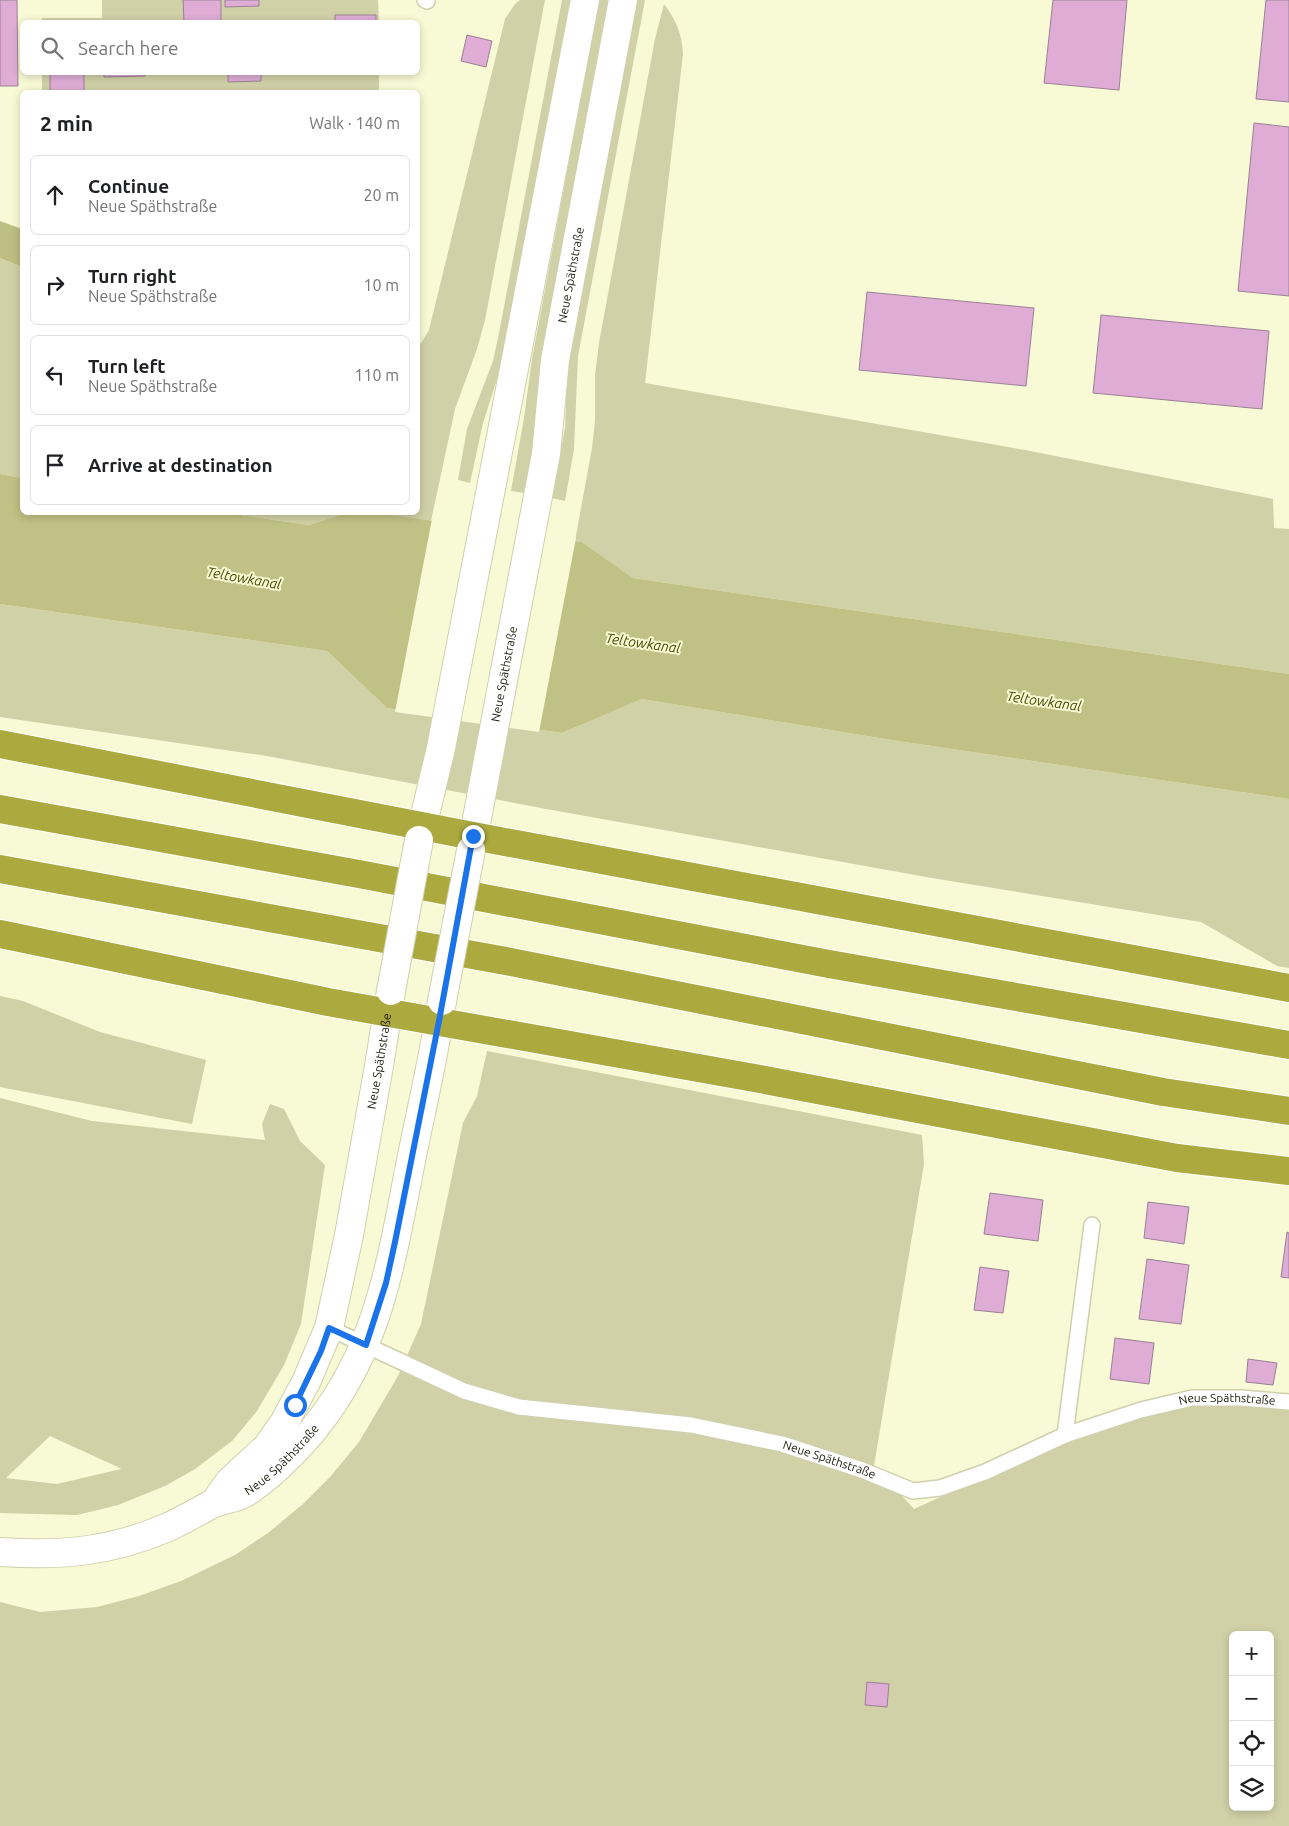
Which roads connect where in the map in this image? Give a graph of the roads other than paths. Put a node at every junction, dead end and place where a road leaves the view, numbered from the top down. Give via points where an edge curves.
1 (585, 0) edge
2 (623, 0) edge
3 (0, 744) edge
4 (0, 809) edge
5 (421, 833) junction
6 (472, 843) junction
7 (0, 869) edge
8 (0, 934) edge
9 (1289, 988) edge
10 (389, 1001) junction
11 (441, 1011) junction
12 (1289, 1044) edge
13 (1289, 1111) edge
14 (1289, 1171) edge
15 (1092, 1225) dead end
16 (329, 1328) junction
17 (366, 1345) junction
18 (1289, 1402) edge
19 (1065, 1435) junction
20 (214, 1504) junction
21 (0, 1552) edge

1 - 5 main road, Neue Späthstraße via 439,758
2 - 6 main road, Neue Späthstraße via 555,360 549,432 538,496
3 - 5 highway
4 - 12 highway via 829,964
5 - 6 highway
5 - 10 main road, Neue Späthstraße, bridge
6 - 9 highway
6 - 11 main road, Neue Späthstraße, bridge
7 - 13 highway via 511,962 1163,1092
8 - 10 highway via 328,1002
10 - 11 highway
10 - 16 main road, Neue Späthstraße
11 - 14 highway via 760,1078 1177,1158
11 - 17 main road, Neue Späthstraße via 386,1283
15 - 19 lane
16 - 17 lane, Neue Späthstraße
16 - 20 main road, Neue Späthstraße via 284,1423 267,1447 230,1481
17 - 19 lane, Neue Späthstraße via 464,1390 519,1407 691,1425 782,1444 862,1470 912,1491 940,1488 985,1472
17 - 20 main road, Neue Späthstraße via 320,1423 293,1452 242,1494
18 - 19 lane, Neue Späthstraße via 1192,1398 1141,1410
20 - 21 main road, Neue Späthstraße via 167,1528 111,1547 42,1554

